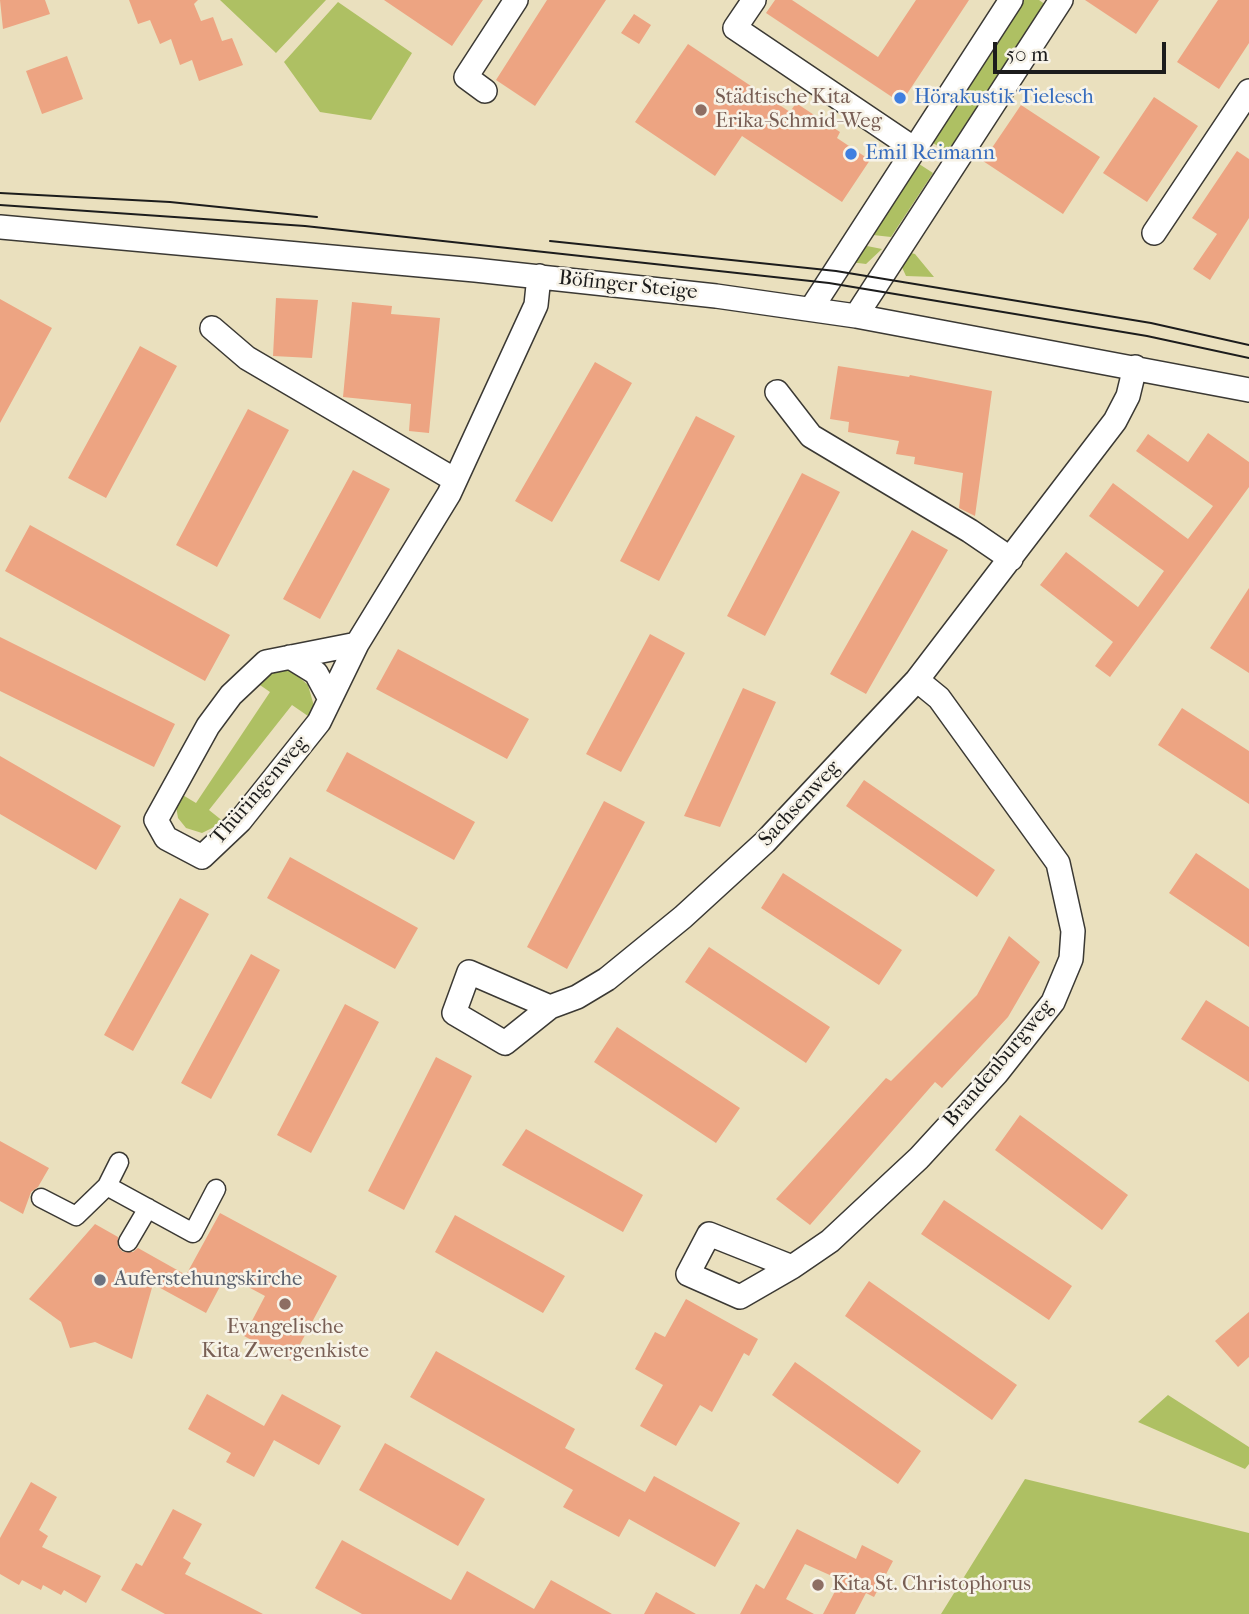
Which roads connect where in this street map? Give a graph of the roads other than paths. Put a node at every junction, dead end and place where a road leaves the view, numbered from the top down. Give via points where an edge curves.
1 (516, 0) edge
2 (754, 0) edge
3 (1011, 0) edge
4 (1061, 0) edge
5 (485, 91) dead end
6 (1249, 91) edge
7 (913, 148) junction
8 (0, 227) edge
9 (1154, 233) dead end
10 (539, 276) junction
11 (811, 309) junction
12 (856, 316) junction
13 (212, 328) dead end
14 (1135, 368) junction
15 (1249, 390) edge
16 (777, 392) dead end
17 (455, 481) junction
18 (1011, 558) junction
19 (357, 644) junction
20 (290, 657) junction
21 (917, 680) junction
22 (330, 699) junction
23 (550, 1007) dead end
24 (119, 1162) dead end
25 (107, 1186) junction
26 (216, 1189) dead end
27 (40, 1198) dead end
28 (148, 1208) junction
29 (128, 1242) dead end
30 (792, 1267) dead end

1 - 5 street via 466,77
2 - 7 street via 736,28
3 - 7 street
4 - 12 street
6 - 9 street
7 - 11 street
8 - 10 street, Böfinger Steige
10 - 11 street, Böfinger Steige
10 - 17 street, Thüringenweg via 536,305
11 - 12 street, Böfinger Steige
12 - 14 street, Böfinger Steige
13 - 17 street via 247,358
14 - 15 street, Böfinger Steige
14 - 18 street, Sachsenweg via 1115,421
16 - 18 street via 811,436
17 - 19 street, Thüringenweg
18 - 21 street, Sachsenweg
19 - 20 street, Thüringenweg
19 - 22 street, Thüringenweg
20 - 22 street via 316,673
20 - 22 street, Thüringenweg via 266,662 208,726 156,820 166,838 202,857 240,821 319,722
21 - 23 street, Sachsenweg via 765,842 683,917 607,979
21 - 30 street, Brandenburgweg via 939,698 1058,863 1069,901 1071,959 1053,1002 988,1082 872,1203
24 - 25 street
25 - 27 street via 76,1216
25 - 28 street
26 - 28 street via 193,1233
28 - 29 street

